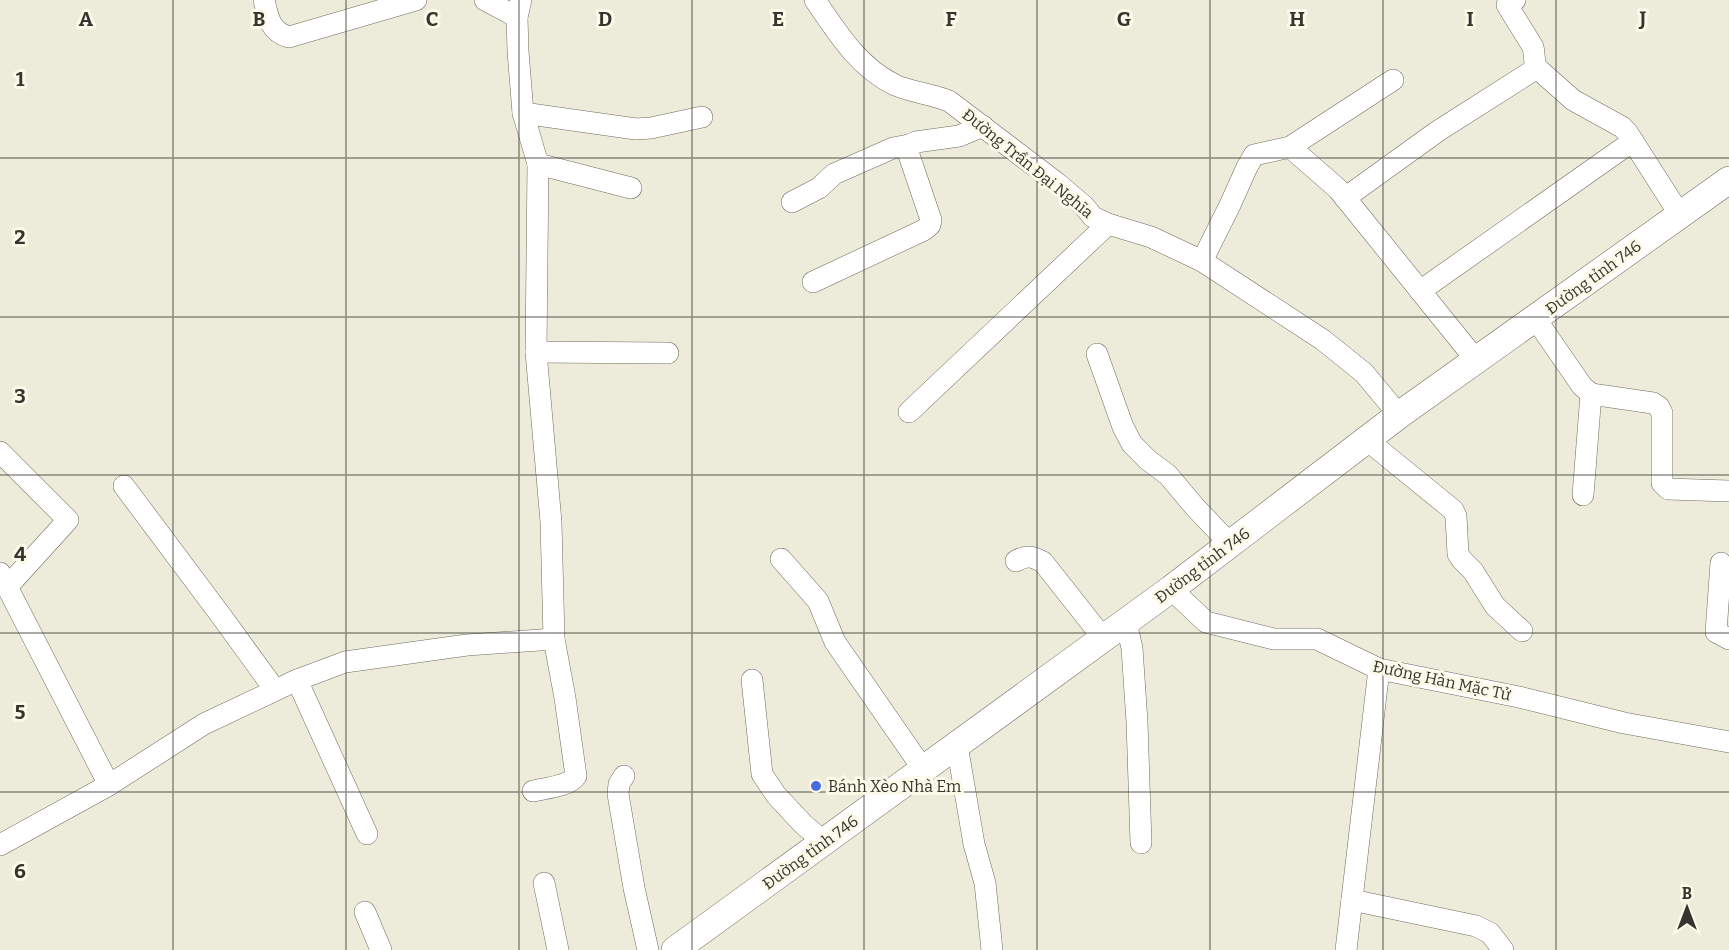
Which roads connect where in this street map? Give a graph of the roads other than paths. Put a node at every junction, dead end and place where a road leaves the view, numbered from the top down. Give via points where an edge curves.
1 (264, 0) edge
2 (416, 0) edge
3 (485, 0) edge
4 (815, 0) edge
5 (1515, 0) edge
6 (519, 8) edge
7 (1537, 68) junction
8 (1393, 80) dead end
9 (523, 113) junction
10 (702, 117) dead end
11 (983, 126) junction
12 (1633, 141) junction
13 (909, 145) junction
14 (1290, 147) junction
15 (538, 164) junction
16 (1729, 180) edge
17 (631, 188) dead end
18 (1345, 198) junction
19 (792, 202) dead end
20 (1680, 215) junction
21 (1108, 224) junction
22 (1202, 261) junction
23 (813, 282) dead end
24 (1420, 291) junction
25 (1535, 318) junction
26 (536, 352) junction
27 (668, 353) dead end
28 (1097, 354) dead end
29 (1476, 360) junction
30 (1591, 394) junction
31 (909, 412) dead end
32 (1399, 415) junction
33 (1367, 440) junction
34 (0, 452) edge
35 (124, 486) dead end
36 (1729, 491) edge
37 (1583, 495) dead end
38 (1230, 544) junction
39 (781, 559) dead end
40 (1016, 561) dead end
41 (1721, 563) dead end
42 (4, 580) edge
43 (1171, 589) junction
44 (1126, 622) junction
45 (1522, 631) dead end
46 (1103, 638) junction
47 (554, 639) junction
48 (1729, 639) edge
49 (1379, 669) junction
50 (297, 680) junction
51 (752, 680) dead end
52 (275, 690) junction
53 (1729, 742) edge
54 (957, 745) junction
55 (923, 769) junction
56 (624, 776) dead end
57 (109, 785) junction
58 (533, 791) dead end
59 (367, 834) dead end
60 (824, 842) junction
61 (1141, 843) dead end
62 (0, 845) edge
63 (544, 883) dead end
64 (1352, 900) junction
65 (365, 912) dead end
66 (679, 949) edge
67 (381, 950) edge
68 (558, 950) edge
69 (648, 950) edge
70 (992, 950) edge
71 (1346, 950) edge
72 (1503, 950) edge

1 - 2 street via 275,31 289,37
3 - 6 street
4 - 11 street, Đường Trần Đại Nghĩa via 859,60 882,78 949,101
5 - 7 street via 1507,5 1533,47
6 - 9 street
7 - 12 street via 1573,100 1622,127
7 - 18 street via 1438,131
8 - 14 street
9 - 10 street via 636,129
9 - 15 street
11 - 13 street via 959,136
11 - 21 street, Đường Trần Đại Nghĩa via 1057,183 1093,217
12 - 20 street
12 - 24 street
13 - 19 street via 834,174 819,188
13 - 23 street via 930,225
14 - 18 street
14 - 22 street via 1254,155
15 - 17 street
15 - 26 street
16 - 20 main road, Đường tỉnh 746
18 - 24 street
20 - 25 main road, Đường tỉnh 746
21 - 22 street, Đường Trần Đại Nghĩa via 1151,237
21 - 31 street
22 - 32 street, Đường Trần Đại Nghĩa via 1323,340 1364,373
24 - 29 street
25 - 29 main road, Đường tỉnh 746
25 - 30 street
26 - 27 street
26 - 47 street via 551,522
28 - 38 street via 1132,444 1168,475
29 - 32 main road, Đường tỉnh 746
30 - 36 street via 1659,407 1662,483 1668,489
30 - 37 street
32 - 33 main road, Đường tỉnh 746
33 - 38 main road, Đường tỉnh 746
33 - 45 street via 1453,510 1458,554 1495,606
34 - 42 street via 68,520
35 - 52 street
38 - 43 main road, Đường tỉnh 746
39 - 55 street via 818,601 835,642
40 - 46 street via 1033,557 1043,562
41 - 48 street via 1716,632
42 - 57 street
43 - 44 main road, Đường tỉnh 746
43 - 49 street, Đường Hàn Mặc Tử via 1206,622 1275,639 1317,639
44 - 46 main road, Đường tỉnh 746
44 - 61 street via 1132,648
46 - 54 main road, Đường tỉnh 746
47 - 50 street via 467,645 345,662
47 - 58 street via 576,776 573,781
49 - 53 street, Đường Hàn Mặc Tử
49 - 64 street
50 - 52 street
50 - 59 street
51 - 60 street via 762,774 776,795
52 - 57 street via 204,724
54 - 55 main road, Đường tỉnh 746
54 - 70 street via 974,844 985,882
55 - 60 main road, Đường tỉnh 746
56 - 69 street via 618,794
57 - 62 street
60 - 66 main road, Đường tỉnh 746
63 - 68 street
64 - 71 street
64 - 72 street via 1476,926 1490,933
65 - 67 street

